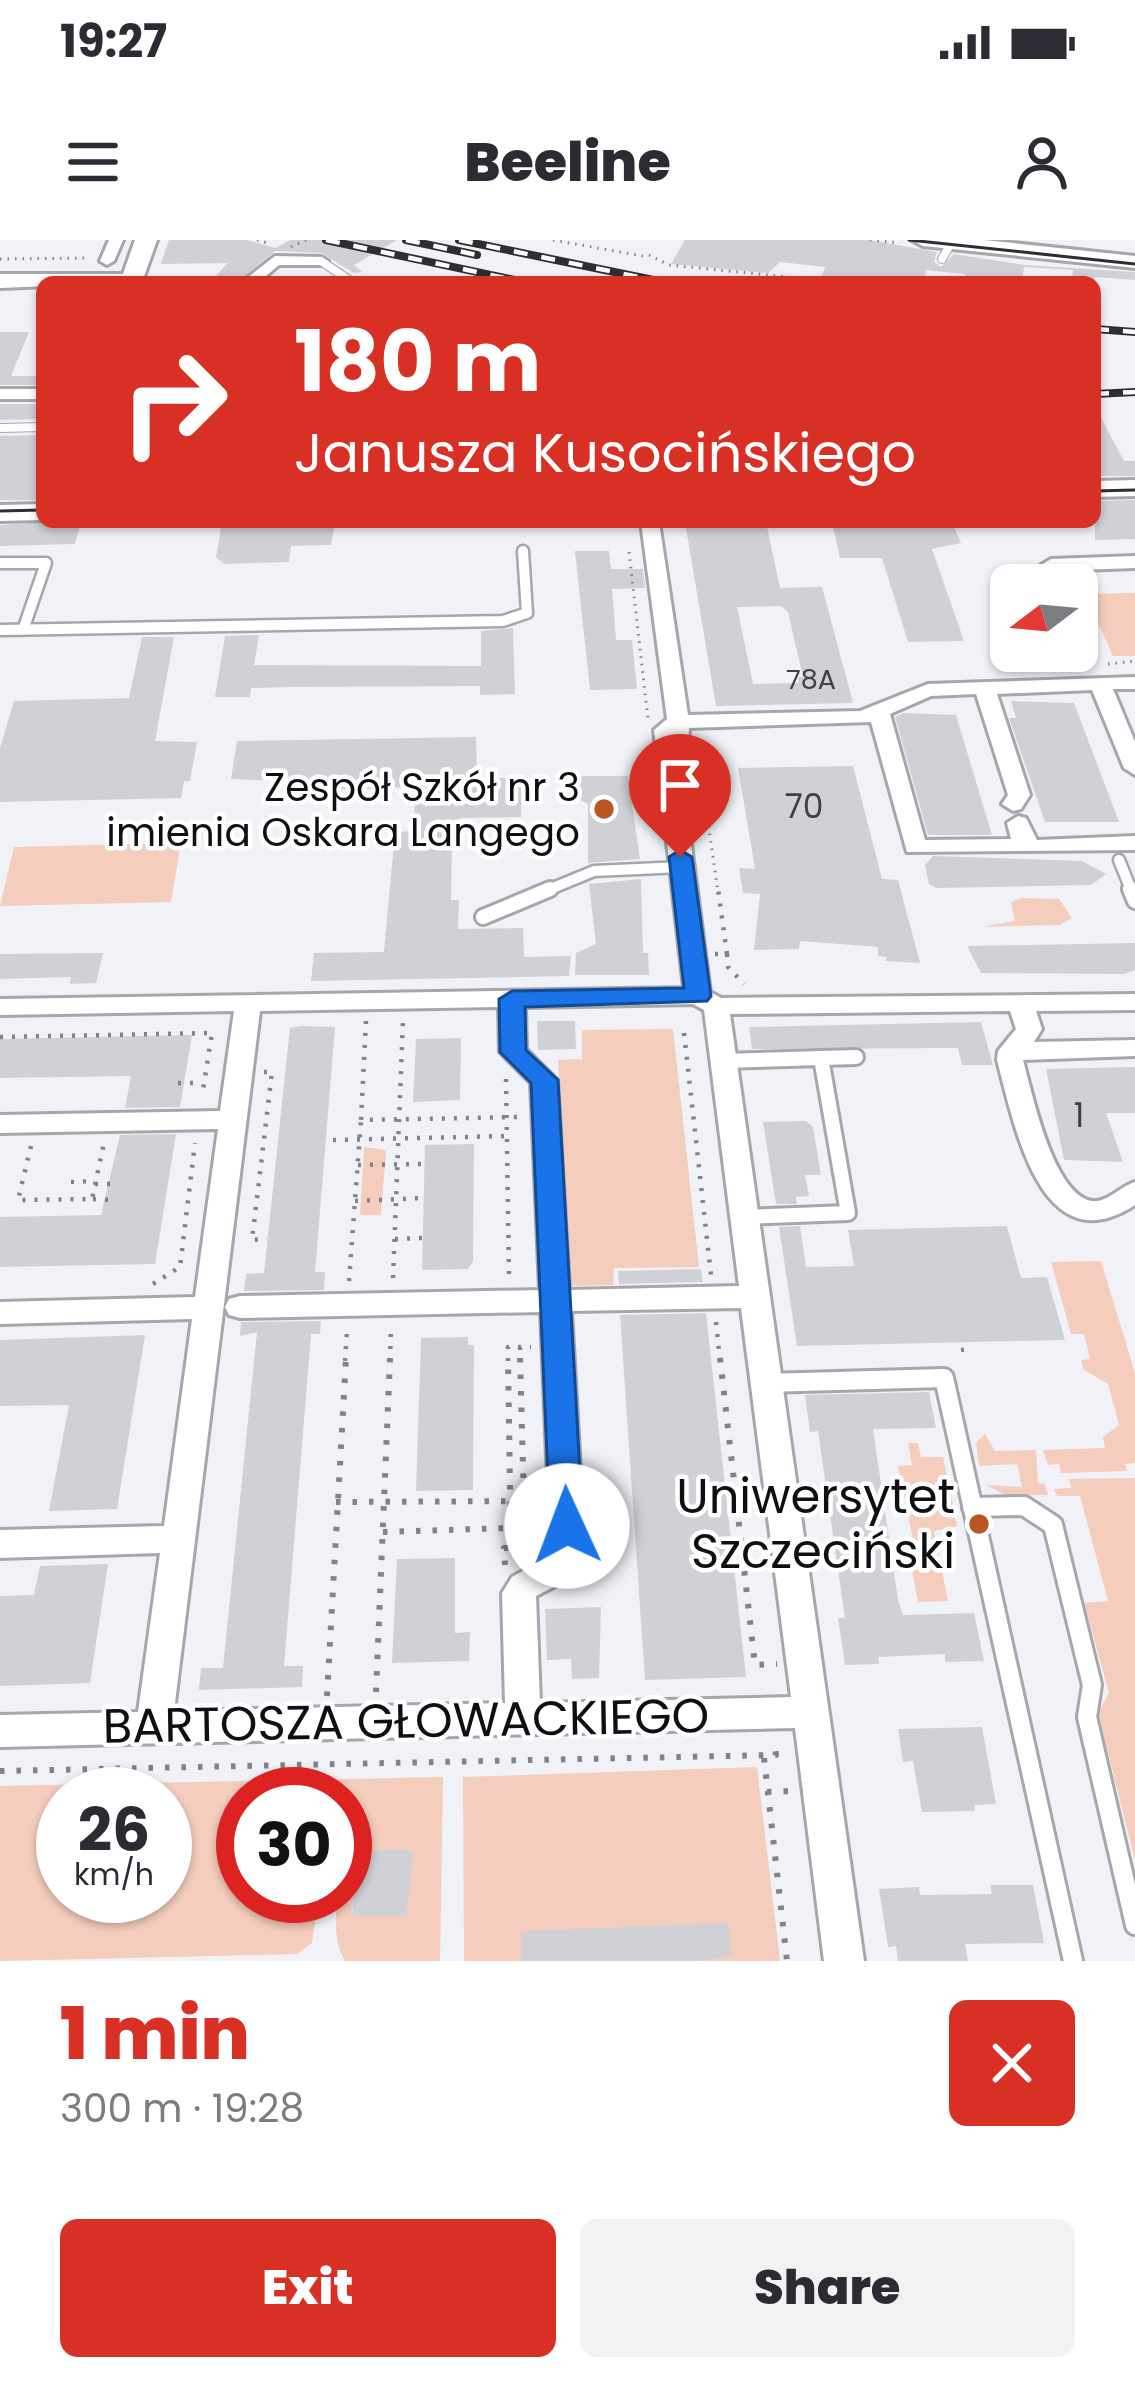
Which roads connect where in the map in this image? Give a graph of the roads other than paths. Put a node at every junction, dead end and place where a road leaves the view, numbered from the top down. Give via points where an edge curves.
1 (923, 240) edge
2 (946, 251) edge
3 (107, 253) edge
4 (0, 261) edge
5 (321, 261) joint
6 (1135, 262) edge
7 (137, 266) edge
8 (46, 276) edge
9 (256, 276) edge
10 (343, 276) edge
11 (36, 277) edge
12 (0, 281) edge
13 (0, 394) edge
14 (36, 394) edge
15 (36, 427) edge
16 (0, 428) edge
17 (1135, 488) edge
18 (1101, 489) edge
19 (36, 512) edge
20 (0, 513) edge
21 (651, 528) edge
22 (523, 551) dead end
23 (1135, 562) edge
24 (0, 563) edge
25 (1080, 564) edge
26 (0, 630) edge
27 (23, 630) junction
28 (1100, 682) junction
29 (1135, 683) edge
30 (985, 690) junction
31 (879, 712) junction
32 (686, 721) junction
33 (1135, 768) edge
34 (1029, 846) junction
35 (1127, 852) edge
36 (682, 868) junction
37 (1135, 901) edge
38 (483, 916) dead end
39 (512, 999) junction
40 (707, 1001) junction
41 (1020, 1002) junction
42 (1135, 1002) edge
43 (248, 1004) junction
44 (0, 1007) edge
45 (1135, 1048) edge
46 (1011, 1052) junction
47 (856, 1057) dead end
48 (821, 1058) junction
49 (723, 1061) junction
50 (233, 1120) junction
51 (0, 1124) edge
52 (1135, 1192) edge
53 (744, 1217) junction
54 (755, 1297) junction
55 (557, 1301) junction
56 (225, 1307) junction
57 (0, 1313) edge
58 (766, 1382) junction
59 (972, 1507) junction
60 (179, 1539) junction
61 (0, 1544) edge
62 (811, 1712) junction
63 (523, 1718) junction
64 (154, 1727) junction
65 (0, 1731) edge
66 (1135, 1925) edge
67 (844, 1961) edge
68 (1072, 1961) edge

1 - 2 street
2 - 6 street
3 - 4 street
3 - 7 street
5 - 9 street via 295,256 270,262
5 - 10 lane
7 - 8 street
11 - 12 street
13 - 14 street
15 - 16 lane
17 - 18 street
19 - 20 street
21 - 32 street
22 - 27 lane via 526,613 503,621
23 - 25 street
24 - 27 lane via 46,562
26 - 27 lane
28 - 29 street
28 - 30 street
28 - 33 street
30 - 31 street via 928,690
30 - 34 street
31 - 32 street
31 - 34 street via 915,848
32 - 36 street via 681,750 668,760
34 - 35 street
35 - 37 lane
36 - 38 lane via 594,871
36 - 40 street
39 - 40 street
39 - 43 street
39 - 55 street via 513,1052 544,1080
40 - 41 street
40 - 49 street
41 - 42 street
41 - 46 street via 1028,1033
43 - 44 street
43 - 50 street
45 - 46 street
46 - 52 street via 1052,1189 1094,1209
47 - 48 lane
48 - 49 lane
48 - 53 lane via 848,1214
49 - 53 street
50 - 51 street
50 - 56 street
53 - 54 street
54 - 55 street
54 - 58 street
55 - 56 street
55 - 63 street via 563,1567 519,1593
56 - 57 street
56 - 60 street
58 - 59 lane via 944,1378
58 - 62 street
59 - 66 lane via 1024,1505 1053,1525 1092,1685 1087,1718
59 - 68 lane
60 - 61 street
60 - 64 street
62 - 63 street, BARTOSZA GŁOWACKIEGO
62 - 67 street
63 - 64 street, BARTOSZA GŁOWACKIEGO
64 - 65 street, BARTOSZA GŁOWACKIEGO

